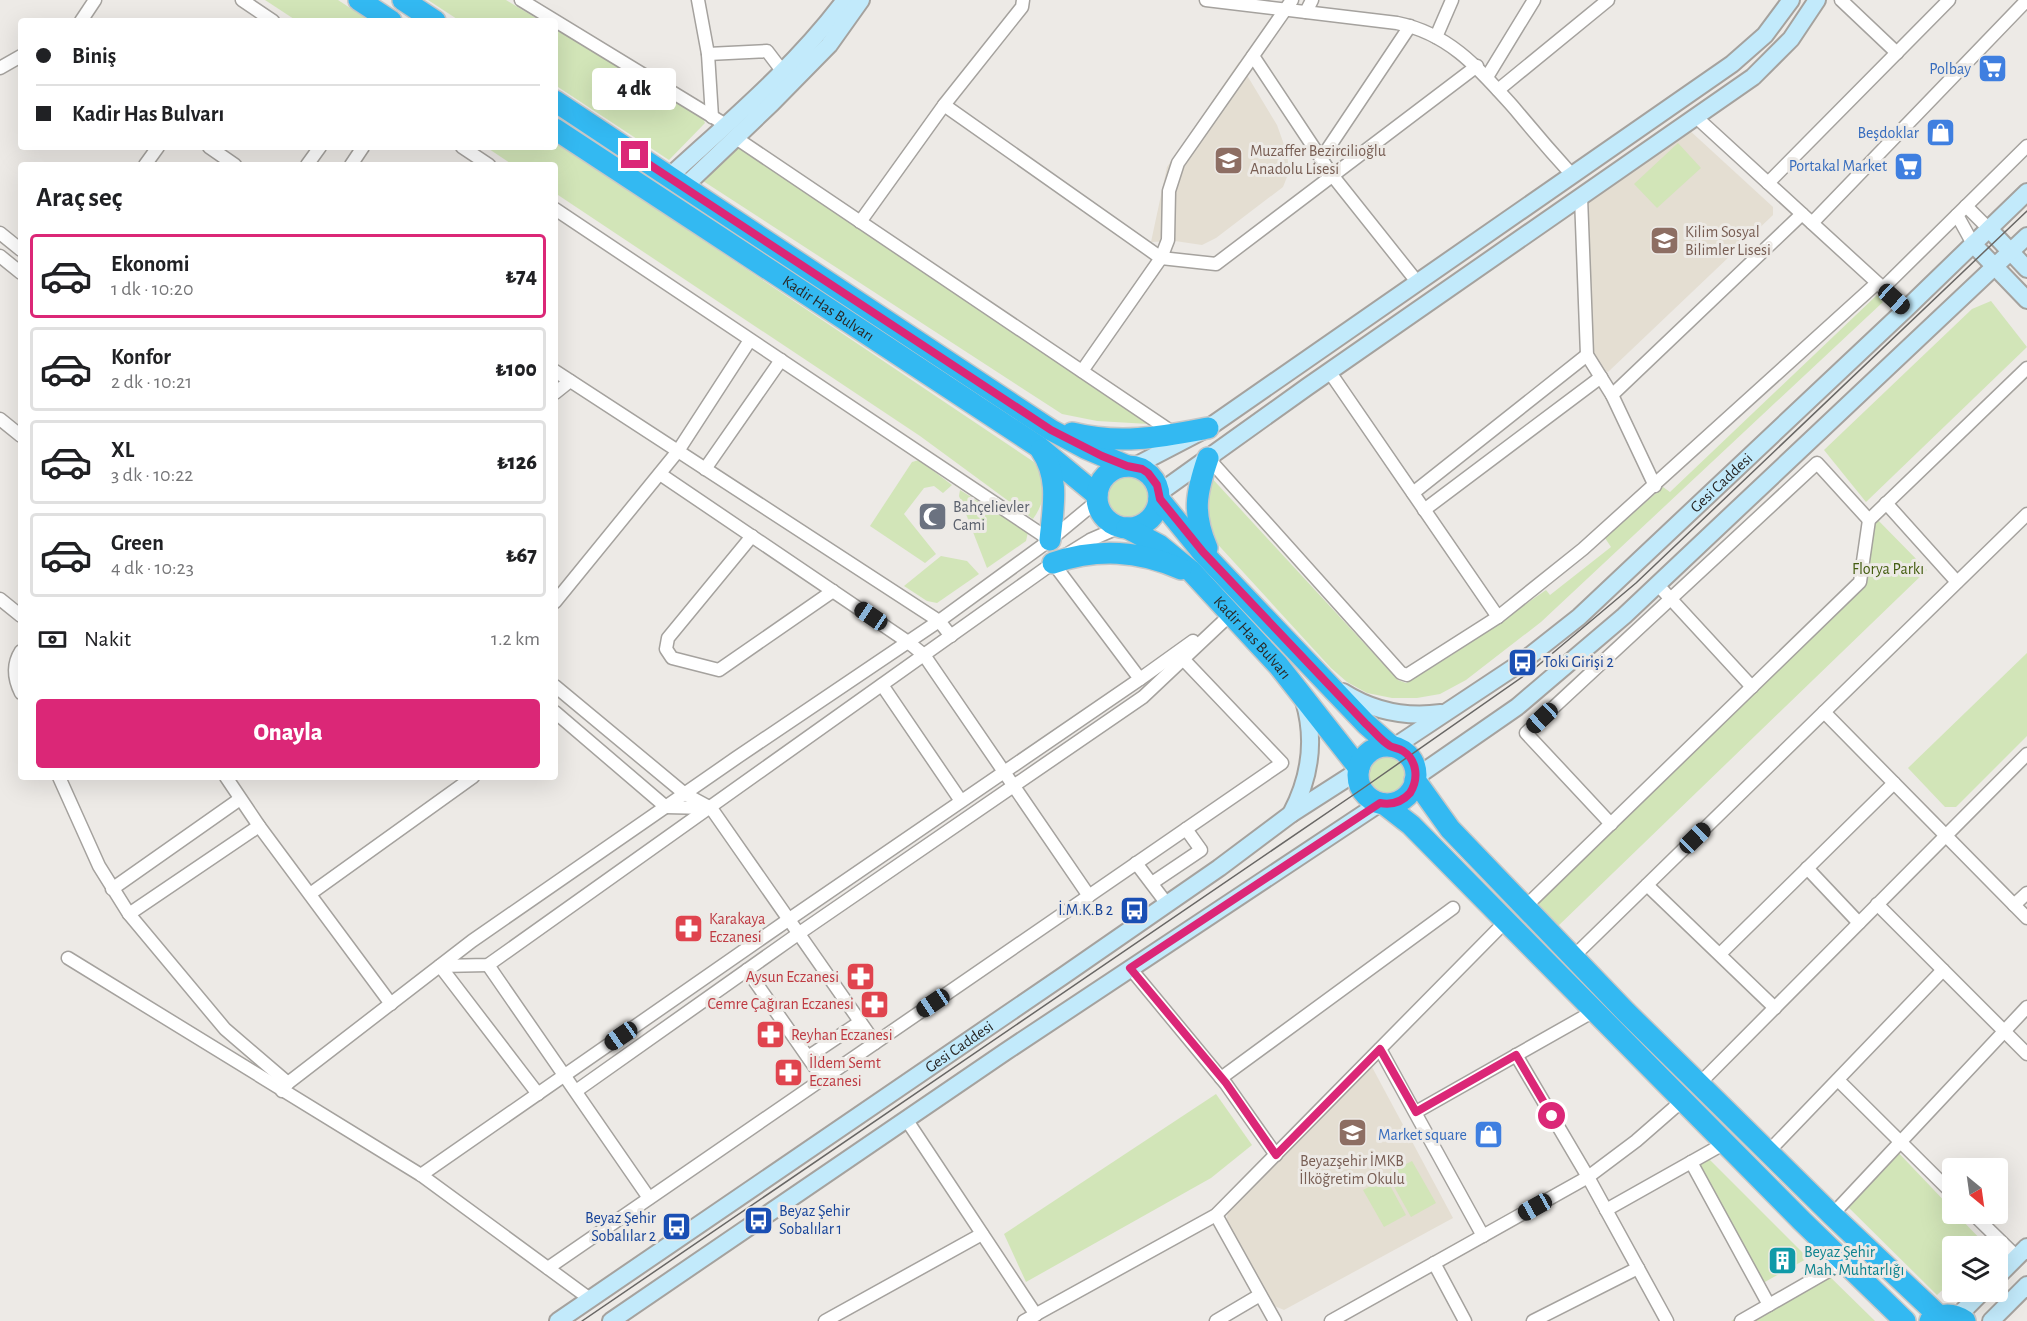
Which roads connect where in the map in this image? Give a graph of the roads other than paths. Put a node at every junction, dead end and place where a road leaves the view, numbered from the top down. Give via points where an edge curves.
1 (95, 0) edge
2 (242, 0) edge
3 (359, 0) edge
4 (403, 0) edge
5 (521, 0) edge
6 (698, 0) edge
7 (844, 0) edge
8 (861, 0) edge
9 (1023, 0) edge
10 (1206, 0) edge
11 (1312, 0) edge
12 (1452, 0) edge
13 (1534, 0) edge
14 (1608, 0) edge
15 (1791, 0) edge
16 (1817, 0) edge
17 (1841, 0) edge
18 (1949, 0) edge
19 (2027, 0) edge
20 (1289, 5) edge
21 (1306, 12) junction
22 (83, 18) edge
23 (269, 18) edge
24 (386, 18) edge
25 (430, 18) edge
26 (550, 18) edge
27 (558, 23) edge
28 (1410, 26) junction
29 (1436, 38) junction
30 (1897, 53) junction
31 (708, 54) junction
32 (1253, 56) junction
33 (18, 58) edge
34 (1477, 66) junction
35 (0, 68) edge
36 (783, 72) junction
37 (1487, 77) junction
38 (1498, 90) junction
39 (558, 103) edge
40 (944, 105) junction
41 (1696, 117) junction
42 (725, 127) junction
43 (558, 131) edge
44 (2027, 146) edge
45 (213, 150) edge
46 (466, 150) edge
47 (1321, 159) junction
48 (231, 162) edge
49 (484, 162) edge
50 (1332, 175) junction
51 (1573, 176) junction
52 (677, 182) junction
53 (1768, 183) junction
54 (2027, 192) edge
55 (1581, 197) junction
56 (1962, 210) junction
57 (558, 211) edge
58 (1807, 219) junction
59 (860, 222) junction
60 (1989, 229) junction
61 (0, 233) edge
62 (2027, 236) edge
63 (1973, 244) junction
64 (18, 248) edge
65 (2010, 252) junction
66 (0, 256) edge
67 (1161, 258) junction
68 (1995, 267) junction
69 (2027, 269) edge
70 (18, 271) edge
71 (1418, 283) junction
72 (1880, 285) junction
73 (2027, 300) edge
74 (1906, 309) junction
75 (750, 340) junction
76 (1587, 355) junction
77 (781, 360) junction
78 (2027, 368) edge
79 (1082, 371) junction
80 (1329, 371) junction
81 (558, 373) edge
82 (1601, 377) junction
83 (570, 381) junction
84 (558, 391) edge
85 (1612, 395) junction
86 (0, 419) edge
87 (1040, 422) junction
88 (1208, 428) junction
89 (18, 434) edge
90 (1175, 434) junction
91 (1040, 447) junction
92 (678, 451) junction
93 (1208, 458) junction
94 (1131, 466) junction
95 (705, 469) junction
96 (660, 474) junction
97 (1654, 486) junction
98 (1413, 493) junction
99 (1159, 496) junction
100 (1097, 498) junction
101 (1886, 503) junction
102 (1424, 510) junction
103 (2027, 514) edge
104 (1869, 520) junction
105 (1123, 528) junction
106 (752, 536) junction
107 (1050, 540) junction
108 (1053, 563) junction
109 (1214, 565) junction
110 (1197, 577) junction
111 (1957, 582) junction
112 (1657, 585) junction
113 (833, 591) junction
114 (0, 598) edge
115 (558, 598) edge
116 (1671, 599) junction
117 (18, 613) edge
118 (1231, 614) junction
119 (1498, 617) junction
120 (939, 621) junction
121 (951, 636) junction
122 (908, 642) junction
123 (924, 655) junction
124 (18, 656) edge
125 (1183, 659) junction
126 (1140, 679) junction
127 (18, 682) edge
128 (1326, 682) junction
129 (882, 685) junction
130 (1752, 687) junction
131 (558, 688) edge
132 (1301, 692) junction
133 (1824, 712) junction
134 (1445, 713) junction
135 (558, 717) edge
136 (1392, 747) junction
137 (2027, 754) edge
138 (1359, 769) junction
139 (1004, 772) junction
140 (1415, 778) junction
141 (60, 780) edge
142 (228, 780) edge
143 (469, 780) edge
144 (1894, 783) junction
145 (1013, 786) junction
146 (685, 794) junction
147 (240, 799) junction
148 (961, 801) junction
149 (1382, 803) junction
150 (666, 807) junction
151 (711, 808) junction
152 (1291, 814) junction
153 (1611, 824) junction
154 (259, 826) junction
155 (1186, 829) junction
156 (1946, 836) junction
157 (1136, 863) junction
158 (1807, 868) junction
159 (1152, 884) junction
160 (1647, 885) junction
161 (112, 888) junction
162 (2027, 892) edge
163 (310, 894) junction
164 (1089, 896) junction
165 (1167, 904) junction
166 (1877, 904) junction
167 (2014, 905) junction
168 (1525, 907) junction
169 (1452, 908) dead end
170 (129, 914) junction
171 (2027, 918) edge
172 (788, 920) junction
173 (1506, 921) junction
174 (1859, 923) junction
175 (798, 934) junction
176 (1720, 954) junction
177 (1573, 957) junction
178 (68, 958) dead end
179 (488, 965) junction
180 (440, 966) junction
181 (1130, 968) junction
182 (747, 970) junction
183 (1943, 970) junction
184 (391, 1004) junction
185 (2027, 1007) edge
186 (1774, 1008) junction
187 (1594, 1011) junction
188 (860, 1022) junction
189 (2004, 1031) junction
190 (874, 1043) junction
191 (1380, 1049) junction
192 (2027, 1054) edge
193 (1516, 1055) junction
194 (808, 1057) junction
195 (565, 1076) junction
196 (1221, 1078) junction
197 (823, 1079) junction
198 (1838, 1080) junction
199 (1699, 1084) junction
200 (285, 1087) junction
201 (576, 1091) junction
202 (538, 1094) junction
203 (1683, 1100) junction
204 (1416, 1112) junction
205 (906, 1119) junction
206 (1900, 1142) junction
207 (1725, 1143) junction
208 (1768, 1152) junction
209 (1276, 1155) junction
210 (1692, 1162) junction
211 (421, 1175) junction
212 (1588, 1177) junction
213 (1942, 1183) edge
214 (649, 1198) junction
215 (1606, 1210) junction
216 (1216, 1215) junction
217 (1832, 1215) junction
218 (1986, 1224) edge
219 (982, 1234) junction
220 (1483, 1236) junction
221 (2022, 1252) edge
222 (1844, 1262) junction
223 (1434, 1263) junction
224 (2008, 1266) edge
225 (548, 1268) junction
226 (1638, 1268) junction
227 (2027, 1285) edge
228 (1260, 1295) junction
229 (590, 1299) junction
230 (1969, 1302) edge
231 (1769, 1305) junction
232 (1036, 1315) junction
233 (1554, 1316) edge
234 (1948, 1319) edge
235 (558, 1321) edge
236 (611, 1321) edge
237 (825, 1321) edge
238 (1024, 1321) edge
239 (1216, 1321) edge
240 (1275, 1321) edge
241 (1331, 1321) edge
242 (1465, 1321) edge
243 (1533, 1321) edge
244 (1667, 1321) edge
245 (1741, 1321) edge
246 (1905, 1321) edge
247 (1991, 1321) edge

1 - 22 street
2 - 23 street
3 - 24 highway
4 - 25 highway
5 - 26 street
6 - 31 street
7 - 36 main road
8 - 42 main road via 829,45
9 - 40 street via 1022,7
10 - 20 street
11 - 21 street
12 - 29 street
13 - 37 street
14 - 38 street
15 - 51 main road via 1744,55
16 - 41 main road via 1791,39 1767,65
17 - 30 street
18 - 30 street
19 - 58 street
20 - 21 street
20 - 32 street
21 - 28 street
27 - 42 street
28 - 29 street
28 - 47 street
29 - 34 street
30 - 53 street
31 - 36 street via 767,51
31 - 42 street
32 - 47 street
32 - 67 street via 1178,163 1168,201 1168,240
33 - 35 street
34 - 37 street
34 - 50 street
36 - 42 main road
37 - 38 street
38 - 51 street
39 - 52 highway, Kadir Has Bulvarı
40 - 59 street
40 - 67 street
41 - 53 street
41 - 55 main road
42 - 52 main road
42 - 59 street
43 - 91 highway, Kadir Has Bulvarı
44 - 56 street
45 - 48 street
46 - 49 street
47 - 50 street
50 - 67 street via 1215,264
50 - 71 street
51 - 71 main road
52 - 87 highway, Kadir Has Bulvarı
53 - 58 street
54 - 60 main road, Gesi Caddesi
55 - 76 street
55 - 80 main road
56 - 60 street
56 - 63 street
56 - 72 street
57 - 75 street
58 - 72 street
58 - 85 street
59 - 79 street
60 - 63 main road, Gesi Caddesi
60 - 65 main road
61 - 64 street
62 - 65 main road, Gesi Caddesi
63 - 68 main road
63 - 74 main road, Gesi Caddesi
65 - 68 main road, Gesi Caddesi
65 - 69 main road
66 - 70 street
67 - 79 street
68 - 73 main road
68 - 112 main road, Gesi Caddesi
71 - 88 main road
72 - 74 street
72 - 97 street
74 - 134 main road, Gesi Caddesi via 1579,617 1522,662
75 - 77 street
75 - 92 street
76 - 82 street
76 - 98 street
77 - 95 street
77 - 107 street
78 - 101 street
79 - 90 street
80 - 93 main road
80 - 98 street
81 - 83 street
82 - 85 street
82 - 102 street
83 - 84 street
83 - 92 street
85 - 97 street
86 - 89 street
87 - 90 highway via 1110,440
87 - 94 highway, Kadir Has Bulvarı via 1085,448
88 - 90 highway
88 - 94 main road
91 - 100 highway, Kadir Has Bulvarı
91 - 107 highway via 1052,471 1055,491
92 - 95 street
92 - 96 street
93 - 99 main road
93 - 109 highway via 1199,489 1197,518
93 - 119 street via 1401,673 1407,675
94 - 99 highway via 1154,478
94 - 100 highway via 1106,474
95 - 120 street
96 - 106 street
96 - 115 street
97 - 119 street via 1584,549
98 - 102 street
99 - 105 highway via 1158,507 1149,520
99 - 109 highway, Kadir Has Bulvarı
100 - 105 highway via 1107,520
100 - 107 street
101 - 104 street
101 - 111 street
102 - 119 street
103 - 111 street
104 - 116 street via 1816,464
104 - 130 street via 1860,582
105 - 108 street via 1090,540
105 - 110 highway, Kadir Has Bulvarı via 1159,545
106 - 113 street
106 - 113 street via 668,638 666,649 672,658 719,670
107 - 120 street
108 - 110 highway via 1084,554 1121,552 1161,561
108 - 121 street
108 - 126 street
109 - 128 highway, Kadir Has Bulvarı
110 - 118 highway, Kadir Has Bulvarı
111 - 133 street
112 - 116 street
112 - 140 main road, Gesi Caddesi via 1517,707
113 - 122 street
114 - 117 street
116 - 130 street
116 - 153 street via 1526,733
118 - 125 street
118 - 126 street
118 - 132 highway, Kadir Has Bulvarı
120 - 121 street
120 - 122 street
121 - 123 street
122 - 123 street
122 - 146 street
123 - 129 street
123 - 139 street
124 - 127 street
125 - 145 street via 1143,697
125 - 155 street via 1282,763
126 - 139 street
128 - 134 main road via 1381,711
128 - 136 highway, Kadir Has Bulvarı
129 - 148 street
129 - 151 street
130 - 153 street
131 - 146 street
132 - 138 highway, Kadir Has Bulvarı
132 - 152 main road via 1310,728 1310,758
133 - 144 street
133 - 160 street
134 - 136 main road, Gesi Caddesi
135 - 150 street
136 - 138 highway via 1372,750
136 - 140 highway via 1409,756
137 - 156 street
138 - 149 highway via 1362,789 1371,799
138 - 152 main road, Gesi Caddesi
139 - 145 street
139 - 148 street
140 - 149 highway via 1407,796
140 - 168 highway via 1450,829
141 - 161 street
142 - 147 street
143 - 163 street
144 - 156 street
144 - 158 street
145 - 164 street
145 - 175 street
146 - 150 street
146 - 151 street
147 - 154 street
147 - 161 street
148 - 172 street
149 - 173 highway via 1412,825
149 - 181 main road, Gesi Caddesi
150 - 151 street
150 - 180 street
151 - 172 street
151 - 179 street
152 - 165 main road, Gesi Caddesi
153 - 168 street
154 - 163 street
154 - 170 street
155 - 157 street
155 - 159 street via 1201,850
156 - 166 street
156 - 167 street
157 - 159 street
157 - 164 street
158 - 174 street
158 - 176 street
159 - 165 street
160 - 176 street
160 - 177 street
161 - 170 street
162 - 167 street
163 - 184 street
164 - 190 street
165 - 229 main road, Gesi Caddesi
166 - 174 street
166 - 183 street
167 - 171 street
168 - 177 highway
169 - 196 street
170 - 200 street via 225,1029
172 - 175 street
172 - 195 street
173 - 187 highway
173 - 191 street
174 - 186 street
175 - 182 street
175 - 188 street
176 - 186 street
177 - 199 highway
178 - 200 street
179 - 180 street
179 - 195 street
180 - 184 street
180 - 202 street
181 - 196 street
181 - 205 main road, Gesi Caddesi
182 - 194 street
182 - 201 street
183 - 189 street
183 - 198 street
184 - 200 street
185 - 189 street
186 - 199 street
187 - 193 street
187 - 203 highway
188 - 190 street
188 - 194 street
189 - 192 street
189 - 206 street
190 - 197 street
191 - 204 street
191 - 209 street
193 - 204 street
193 - 212 street
194 - 197 street
195 - 201 street
195 - 202 street
196 - 209 street
197 - 214 street
198 - 206 street
198 - 208 street
199 - 208 highway
200 - 211 street
201 - 214 street
202 - 211 street
203 - 207 highway
203 - 212 street
204 - 220 street
205 - 219 street
205 - 236 main road, Gesi Caddesi
206 - 213 street
206 - 217 street
207 - 210 street
207 - 222 highway
208 - 217 highway
209 - 216 street
210 - 215 street
210 - 231 street
211 - 225 street
212 - 215 street
212 - 220 street
214 - 225 street
215 - 226 street
216 - 228 street
216 - 232 street
217 - 234 highway
218 - 221 street
219 - 232 street
219 - 237 street
220 - 223 street
221 - 224 main road
222 - 231 street
222 - 246 highway
223 - 241 street
223 - 242 street
225 - 229 street
226 - 233 street
226 - 244 street
227 - 247 main road
228 - 239 street
228 - 240 street
229 - 235 main road, Gesi Caddesi
230 - 234 main road
231 - 245 street
232 - 238 street
233 - 243 street

